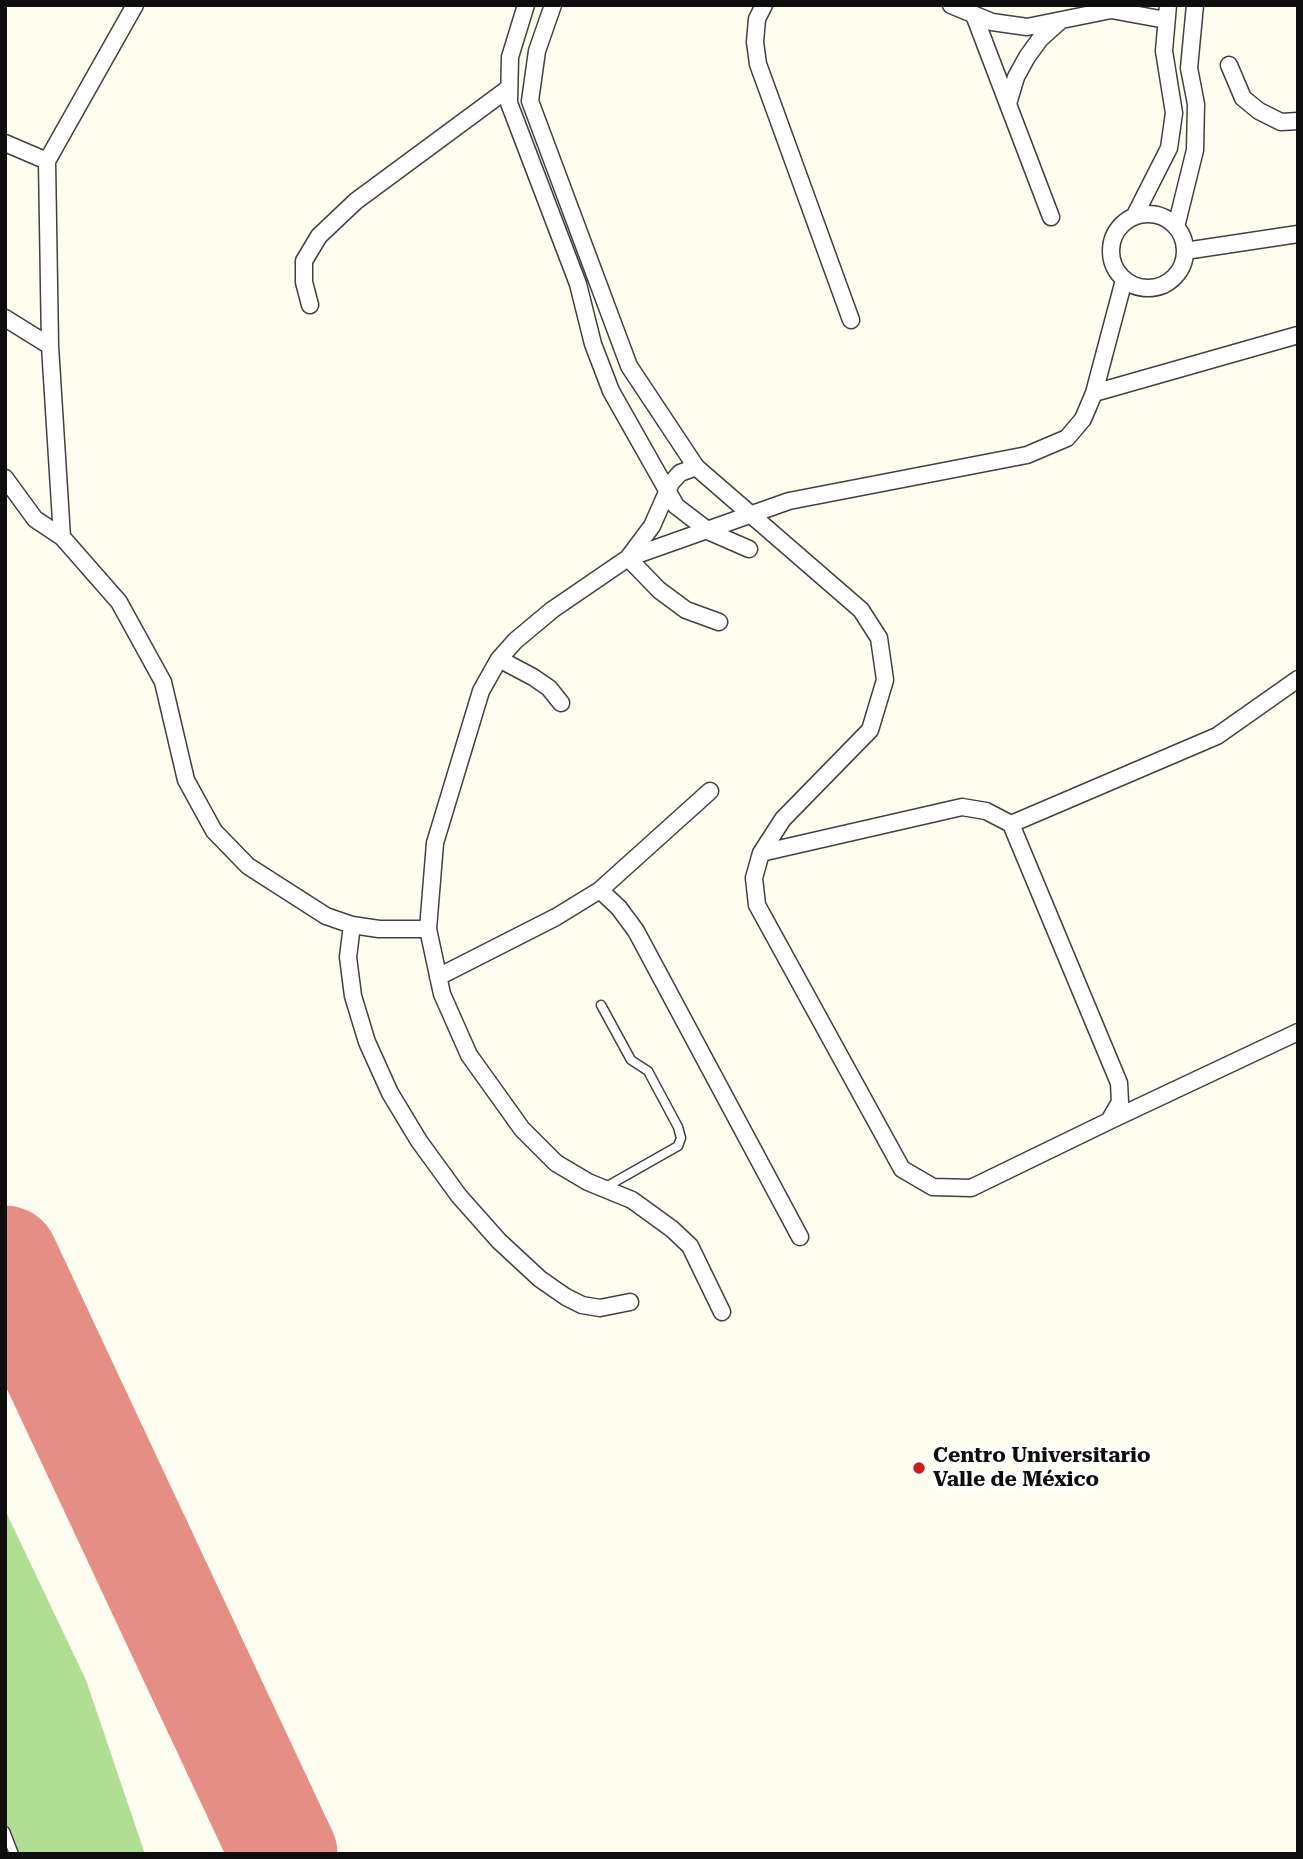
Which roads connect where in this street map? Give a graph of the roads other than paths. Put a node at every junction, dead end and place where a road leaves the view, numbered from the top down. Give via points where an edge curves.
1 (135, 5) edge
2 (526, 5) edge
3 (553, 5) edge
4 (764, 5) edge
5 (951, 5) edge
6 (1195, 5) edge
7 (1167, 13) edge
8 (974, 15) junction
9 (1059, 22) junction
10 (1229, 65) dead end
11 (509, 88) junction
12 (1008, 104) junction
13 (1298, 121) edge
14 (5, 143) edge
15 (47, 160) junction
16 (1051, 217) dead end
17 (1134, 217) junction
18 (1176, 227) junction
19 (1298, 234) edge
20 (1185, 251) junction
21 (1124, 280) junction
22 (310, 305) dead end
23 (5, 318) edge
24 (852, 320) dead end
25 (1298, 335) edge
26 (50, 346) junction
27 (1094, 393) junction
28 (696, 467) junction
29 (5, 478) edge
30 (667, 488) junction
31 (752, 514) junction
32 (710, 532) junction
33 (62, 537) junction
34 (749, 549) dead end
35 (628, 558) junction
36 (719, 622) dead end
37 (499, 659) junction
38 (1298, 679) edge
39 (561, 703) dead end
40 (710, 791) dead end
41 (1011, 824) junction
42 (761, 853) junction
43 (600, 890) junction
44 (352, 925) junction
45 (428, 929) junction
46 (438, 977) junction
47 (601, 1005) dead end
48 (1298, 1032) edge
49 (1110, 1121) junction
50 (604, 1188) junction
51 (800, 1237) dead end
52 (631, 1302) dead end
53 (722, 1312) dead end
54 (5, 1831) edge
55 (13, 1854) edge

1 - 15 street
2 - 11 street via 510,57
3 - 28 street via 537,51 530,101 629,366
4 - 24 street via 757,19 758,64
5 - 8 street
6 - 18 street via 1189,68 1196,104 1195,150
7 - 9 street via 1111,10
7 - 17 street via 1164,51 1174,113 1169,148
8 - 9 street via 1027,27
8 - 12 street
9 - 12 street via 1040,38 1027,58
10 - 13 street via 1243,99 1281,122
11 - 22 street via 356,201 319,236 304,261
11 - 30 street via 509,103 578,284 611,391
12 - 16 street
14 - 15 street
15 - 26 street
17 - 18 street via 1157,215
17 - 21 street via 1123,223 1111,246 1111,258
18 - 20 street
19 - 20 street
20 - 21 street via 1178,274 1158,287 1135,286
21 - 27 street
23 - 26 street
25 - 27 street
26 - 33 street
27 - 31 street via 1083,419 1067,438 1027,455 789,501
28 - 30 street via 680,473
28 - 31 street
29 - 33 street via 35,519
30 - 32 street via 676,506
30 - 35 street via 652,526
31 - 32 street
31 - 42 street via 861,610 880,638 885,680 870,730 783,819
32 - 34 street
32 - 35 street
33 - 44 street via 119,602 163,682 186,780 214,831 248,866 326,916
35 - 36 street via 659,590 687,610
35 - 37 street via 552,611
37 - 39 street via 549,688
37 - 45 street via 481,691 445,801 435,843
38 - 41 street via 1217,736
40 - 43 street
41 - 42 street via 986,811 962,807
41 - 49 street via 1118,1083 1120,1102
42 - 49 street via 754,878 757,905 902,1169 933,1186 971,1188
43 - 46 street
43 - 51 street via 636,931
44 - 45 street
44 - 52 street via 353,996 368,1042 390,1093 459,1196 499,1241 566,1297 600,1308
45 - 46 street
46 - 50 street via 469,1055 522,1129 556,1163
47 - 50 lane via 631,1060 648,1071 681,1138 678,1146
48 - 49 street
50 - 53 street via 656,1215 690,1246
54 - 55 lane

